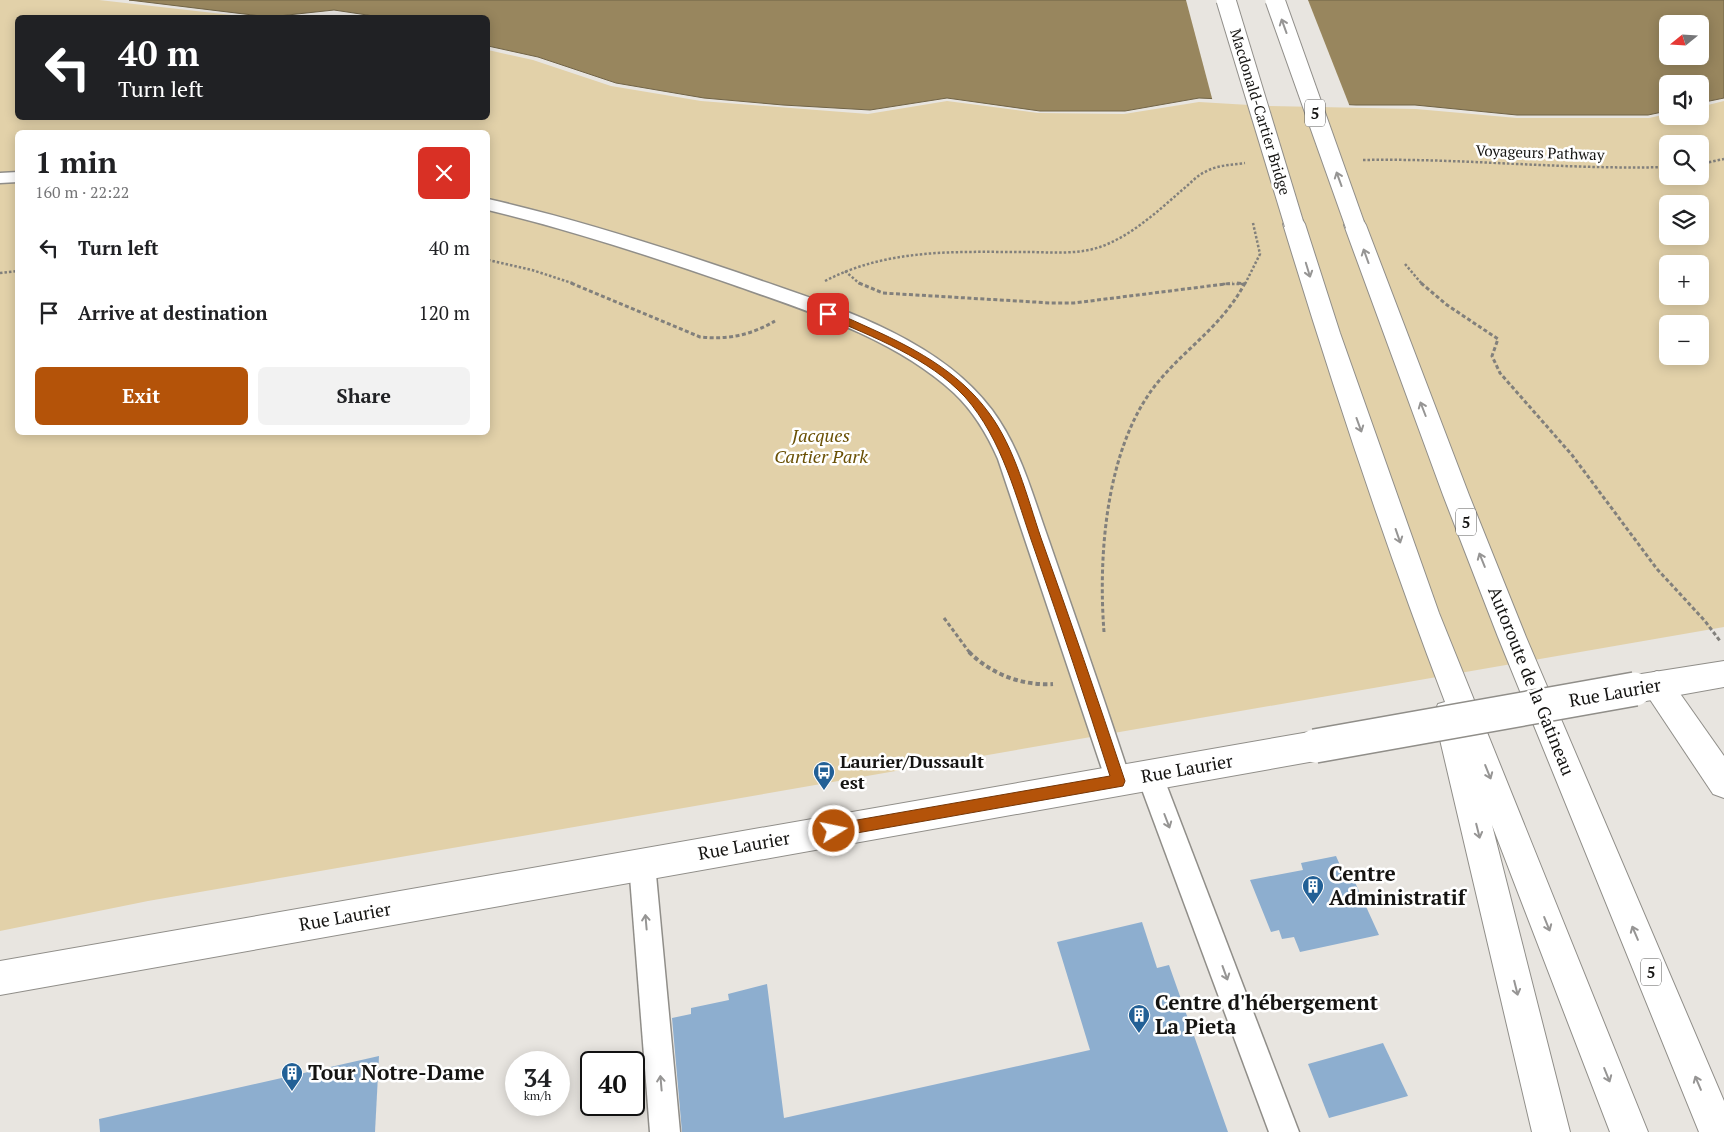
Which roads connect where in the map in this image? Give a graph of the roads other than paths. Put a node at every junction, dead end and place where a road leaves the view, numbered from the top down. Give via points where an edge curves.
1 (1226, 0) edge
2 (1275, 0) edge
3 (15, 177) edge
4 (0, 178) edge
5 (490, 205) edge
6 (1425, 613) junction
7 (1724, 674) edge
8 (1646, 687) junction
9 (1150, 776) junction
10 (1118, 781) junction
11 (1724, 783) edge
12 (642, 864) junction
13 (0, 978) edge
14 (1718, 1130) edge
15 (665, 1132) edge
16 (1284, 1132) edge
17 (1551, 1132) edge
18 (1629, 1132) edge

1 -> 6 main road, Macdonald-Cartier Bridge, bridge via 1331,343
14 -> 2 main road, Autoroute de la Gatineau / 5, bridge via 1441,458
3 - 4 lane
5 - 10 lane via 604,234 800,302 901,347 932,364 955,382 986,416 1006,456
6 -> 17 main road
6 -> 18 main road
7 - 8 main road, Rue Laurier
8 - 9 main road, Rue Laurier, bridge
8 - 11 main road
9 - 10 main road, Rue Laurier
9 -> 16 lane
10 - 12 main road, Rue Laurier
12 - 13 main road, Rue Laurier
15 -> 12 lane

